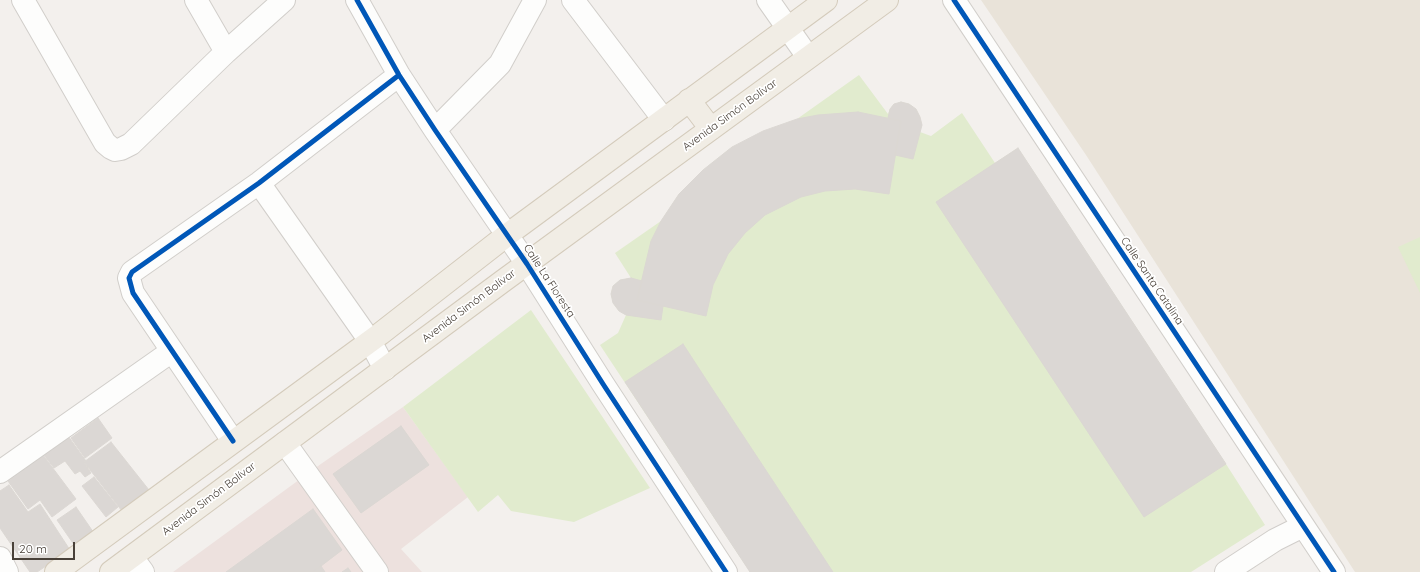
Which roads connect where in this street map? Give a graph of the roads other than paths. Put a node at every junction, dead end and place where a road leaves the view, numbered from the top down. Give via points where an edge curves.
1 (23, 0) edge
2 (196, 0) edge
3 (284, 0) edge
4 (357, 0) edge
5 (535, 0) edge
6 (573, 0) edge
7 (768, 0) edge
8 (826, 0) edge
9 (887, 0) edge
10 (954, 0) edge
11 (788, 28) junction
12 (226, 52) junction
13 (808, 57) junction
14 (399, 75) junction
15 (689, 100) junction
16 (664, 120) junction
17 (711, 129) junction
18 (435, 130) junction
19 (259, 182) junction
20 (507, 235) junction
21 (527, 264) junction
22 (370, 341) junction
23 (172, 352) junction
24 (385, 369) junction
25 (242, 435) junction
26 (277, 449) junction
27 (0, 472) edge
28 (186, 476) junction
29 (205, 502) junction
30 (1303, 526) junction
31 (119, 527) junction
32 (0, 558) edge
33 (137, 560) edge
34 (8, 572) edge
35 (56, 572) edge
36 (111, 572) edge
37 (377, 572) edge
38 (726, 572) edge
39 (1226, 572) edge
40 (1334, 572) edge

1 - 12 street via 105,143 115,150 130,144
2 - 12 street
3 - 12 street
4 - 14 street, Calle La Floresta
5 - 18 street via 500,64
6 - 16 street
7 - 11 street
8 - 11 main road
9 - 13 main road, Avenida Simón Bolívar
10 - 30 street, Calle Santa Catalina
11 - 13 street
11 - 15 main road
13 - 17 main road, Avenida Simón Bolívar
14 - 18 street, Calle La Floresta
14 - 19 street
15 - 16 main road
15 - 17 main road
16 - 20 main road
17 - 21 main road, Avenida Simón Bolívar
18 - 20 street, Calle La Floresta
19 - 22 street
19 - 23 street via 132,272 130,278 133,293
20 - 21 street, Calle La Floresta
20 - 22 main road
21 - 24 main road, Avenida Simón Bolívar
21 - 38 street, Calle La Floresta
22 - 24 street
22 - 25 main road
23 - 25 street
23 - 27 street
24 - 26 main road, Avenida Simón Bolívar
25 - 26 main road
25 - 28 main road
26 - 29 main road, Avenida Simón Bolívar
26 - 37 street
28 - 29 main road
28 - 31 main road
29 - 33 main road, Avenida Simón Bolívar
30 - 39 street via 1274,540
30 - 40 street, Calle Santa Catalina
31 - 33 main road
31 - 35 main road
32 - 34 street
33 - 36 main road, Avenida Simón Bolívar

